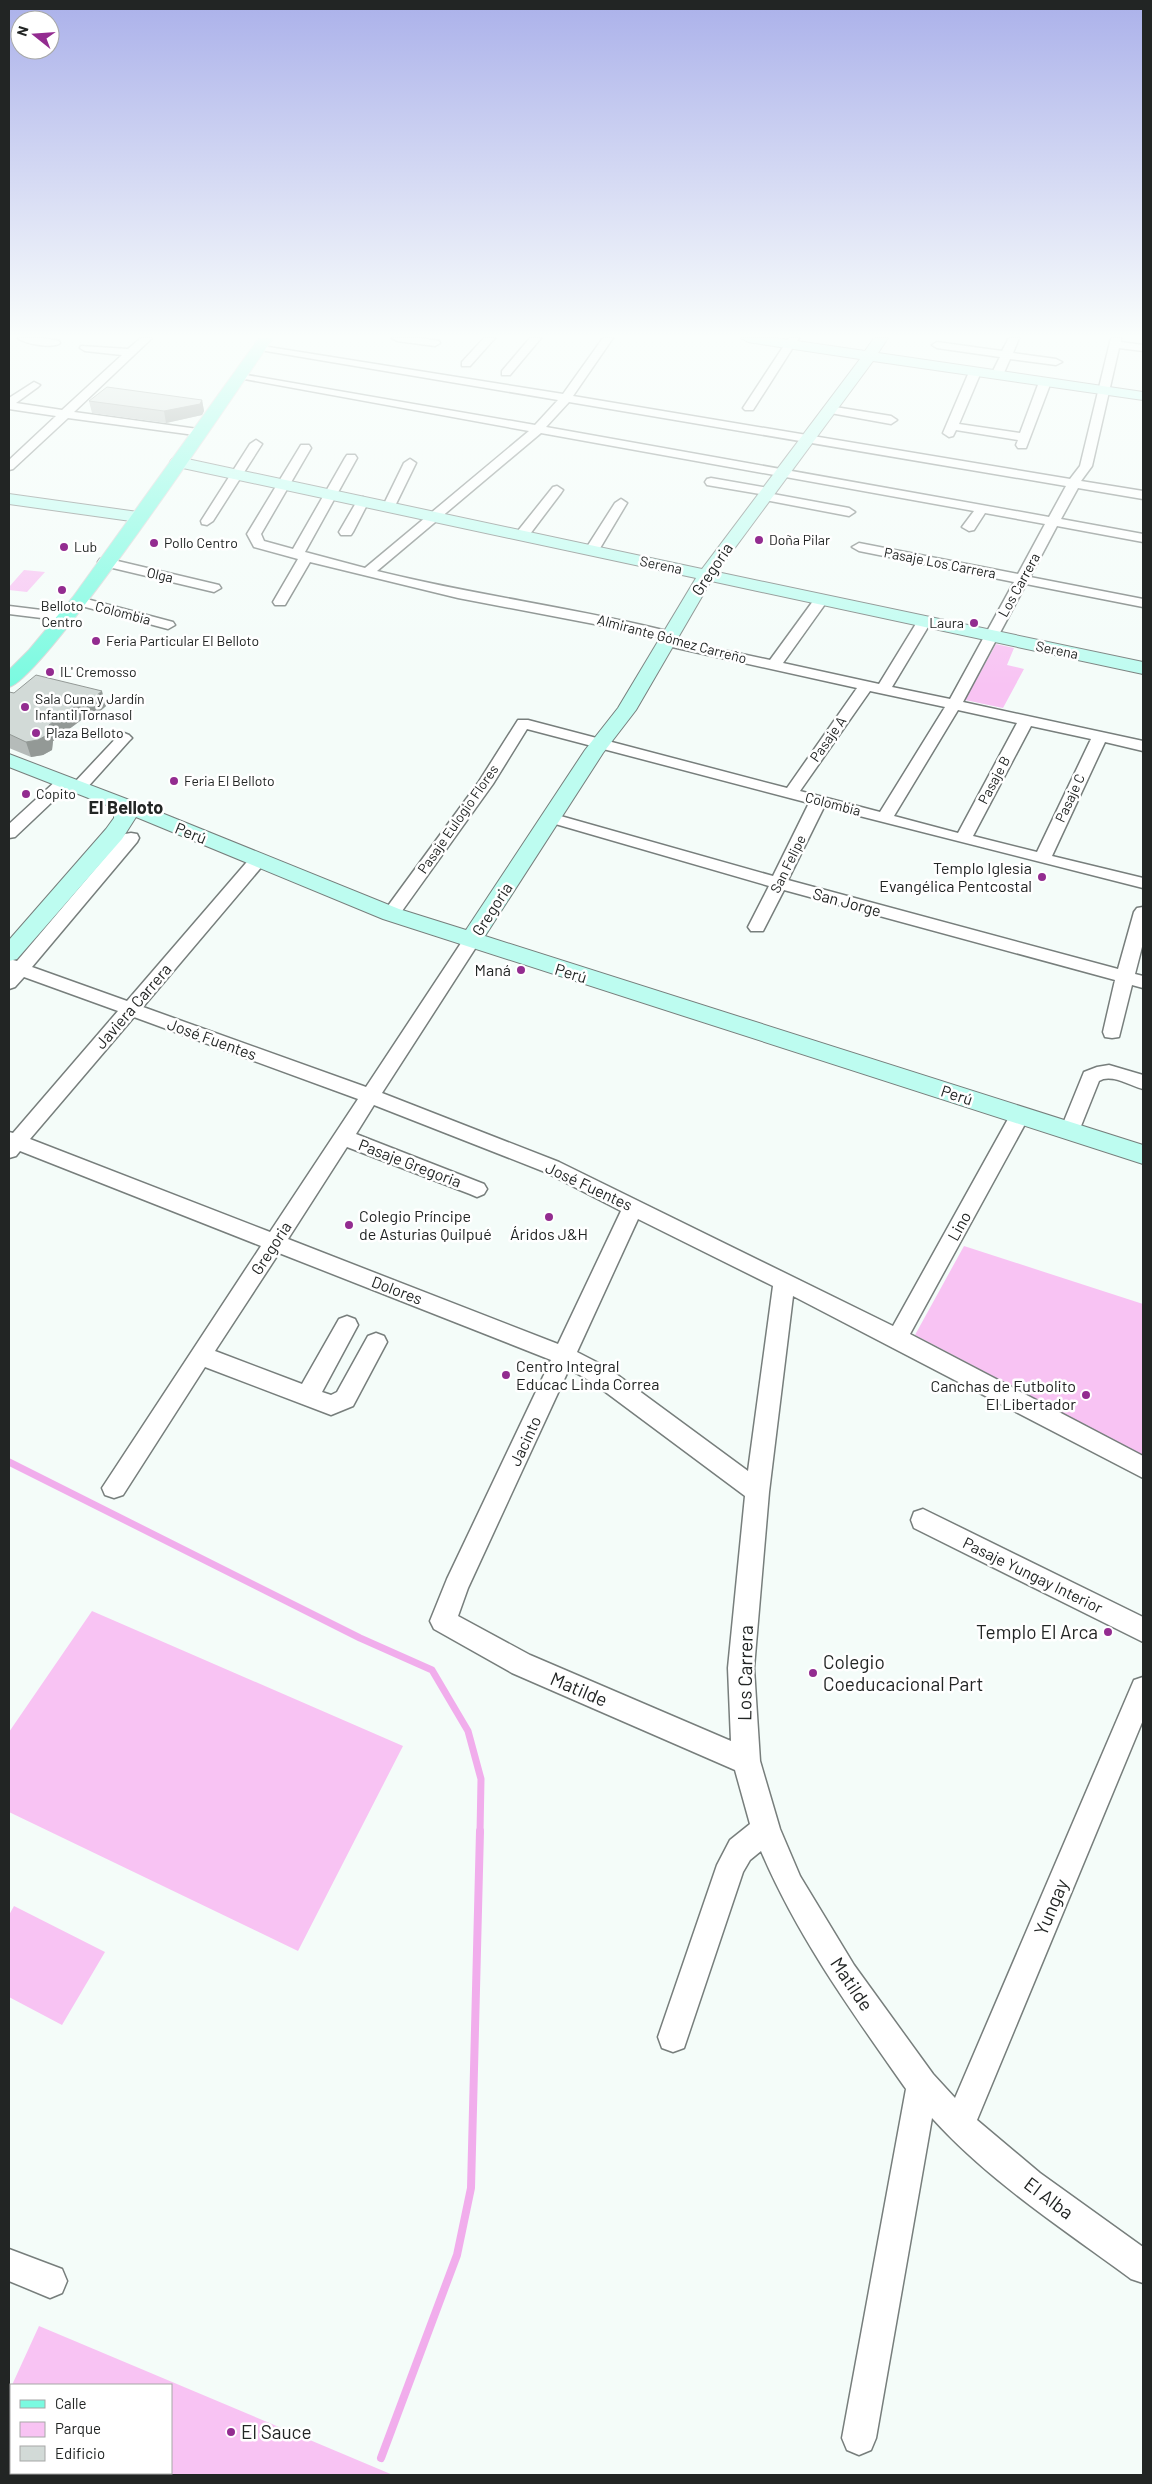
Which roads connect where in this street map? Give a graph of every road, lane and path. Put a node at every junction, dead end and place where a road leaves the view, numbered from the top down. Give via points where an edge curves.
1 (22, 454) edge
2 (184, 454) edge
3 (250, 454) edge
4 (302, 454) edge
5 (508, 454) edge
6 (679, 454) edge
7 (795, 454) edge
8 (901, 454) edge
9 (1089, 454) edge
10 (351, 458) dead end
11 (178, 462) junction
12 (410, 463) dead end
13 (9, 466) edge
14 (782, 472) junction
15 (237, 474) junction
16 (711, 482) dead end
17 (1073, 483) junction
18 (284, 484) junction
19 (557, 490) dead end
20 (332, 494) junction
21 (766, 494) junction
22 (1143, 495) edge
23 (9, 499) edge
24 (363, 501) junction
25 (622, 503) dead end
26 (389, 506) junction
27 (982, 509) junction
28 (849, 512) dead end
29 (433, 516) junction
30 (138, 517) junction
31 (207, 521) dead end
32 (1054, 522) junction
33 (969, 527) dead end
34 (346, 532) dead end
35 (522, 535) junction
36 (1143, 538) edge
37 (859, 547) dead end
38 (592, 550) junction
39 (301, 555) junction
40 (105, 562) junction
41 (368, 572) junction
42 (706, 575) junction
43 (1022, 580) junction
44 (214, 588) dead end
45 (821, 600) junction
46 (79, 601) junction
47 (280, 602) dead end
48 (1141, 604) dead end
49 (9, 610) edge
50 (66, 617) junction
51 (924, 622) junction
52 (168, 625) dead end
53 (990, 636) junction
54 (666, 640) junction
55 (774, 665) junction
56 (1143, 668) edge
57 (9, 681) edge
58 (866, 685) junction
59 (883, 689) junction
60 (954, 705) junction
61 (1026, 721) junction
62 (523, 723) joint
63 (124, 738) dead end
64 (1099, 738) junction
65 (602, 742) junction
66 (1143, 746) edge
67 (9, 760) edge
68 (72, 784) junction
69 (791, 793) junction
70 (819, 800) junction
71 (121, 803) junction
72 (157, 818) junction
73 (551, 818) junction
74 (885, 818) junction
75 (9, 833) edge
76 (124, 834) junction
77 (963, 839) junction
78 (1042, 859) junction
79 (258, 860) junction
80 (1142, 881) edge
81 (778, 883) junction
82 (1143, 912) edge
83 (391, 914) junction
84 (757, 928) dead end
85 (9, 930) edge
86 (471, 941) junction
87 (12, 968) edge
88 (1125, 977) junction
89 (1143, 982) edge
90 (130, 1009) junction
91 (1112, 1032) dead end
92 (1143, 1082) edge
93 (370, 1096) junction
94 (1020, 1115) junction
95 (1070, 1131) junction
96 (343, 1137) junction
97 (11, 1144) edge
98 (1143, 1155) edge
99 (477, 1189) dead end
100 (634, 1206) junction
101 (276, 1242) junction
102 (784, 1283) junction
103 (347, 1325) dead end
104 (897, 1338) junction
105 (376, 1342) dead end
106 (200, 1355) junction
107 (565, 1356) junction
108 (307, 1397) junction
109 (1143, 1468) edge
110 (114, 1488) dead end
111 (757, 1492) junction
112 (923, 1520) dead end
113 (443, 1621) joint
114 (1143, 1630) edge
115 (1143, 1689) edge
116 (746, 1761) junction
117 (766, 1830) junction
118 (673, 2037) dead end
119 (922, 2085) junction
120 (959, 2125) junction
121 (9, 2265) edge
122 (1143, 2267) edge
123 (50, 2281) dead end
124 (859, 2438) dead end

1 - 13 street
2 - 11 main road
3 - 15 street
4 - 18 street
5 - 29 street
6 - 14 street
7 - 14 street, Gregoria
8 - 17 street
9 - 17 street, Los Carrera via 1086,466
10 - 20 street
11 - 15 street, Serena
11 - 30 main road
12 - 26 street
14 - 21 street, Gregoria
14 - 27 street
15 - 18 street, Serena
15 - 31 street
16 - 21 street
17 - 22 street
17 - 32 street, Los Carrera
18 - 20 street, Serena
18 - 39 street, Almirante Gómez Carreño via 254,534 259,544
19 - 35 street
20 - 24 street, Serena
20 - 39 street
21 - 28 street
21 - 42 street, Gregoria
23 - 30 street
24 - 26 street, Serena
24 - 34 street
25 - 38 street
26 - 29 street, Serena
27 - 32 street
27 - 33 street
29 - 35 street, Serena
29 - 41 street
30 - 40 main road
32 - 36 street
32 - 43 street, Los Carrera
35 - 38 street, Serena
37 - 43 street, Pasaje Los Carrera
38 - 42 street, Serena
39 - 41 street, Almirante Gómez Carreño
39 - 47 street
40 - 44 street, Olga
40 - 46 main road
41 - 54 street, Almirante Gómez Carreño via 454,593 654,632 662,634
42 - 45 street, Serena
42 - 54 street, Gregoria
43 - 48 street, Pasaje Los Carrera
43 - 53 street, Los Carrera
45 - 51 street, Serena
45 - 55 street
46 - 50 main road
46 - 52 street, Colombia
49 - 50 street
50 - 57 main road
51 - 53 street, Serena
51 - 59 street
53 - 56 street, Serena
53 - 60 street, Los Carrera
54 - 55 street, Almirante Gómez Carreño
54 - 65 street, Gregoria via 635,696
55 - 58 street, Almirante Gómez Carreño
58 - 59 street, Almirante Gómez Carreño
58 - 69 street, Pasaje A
59 - 60 street, Almirante Gómez Carreño
60 - 61 street, Almirante Gómez Carreño
60 - 74 street, Los Carrera
61 - 64 street, Almirante Gómez Carreño
61 - 77 street, Pasaje B
62 - 65 street, Colombia
62 - 83 street, Pasaje Eulogio Flores via 485,784
63 - 68 street
64 - 66 street, Almirante Gómez Carreño
64 - 78 street, Pasaje C
65 - 69 street, Colombia
65 - 73 street, Gregoria
67 - 68 street, Perú
68 - 71 street, Perú
68 - 75 street
69 - 70 street, Colombia
70 - 74 street, Colombia
70 - 81 street, San Felipe
71 - 72 street, Perú
71 - 76 street via 125,818
71 - 85 street
72 - 76 street via 133,820
72 - 79 street, Perú
73 - 81 street, San Jorge
73 - 86 street, Gregoria
74 - 77 street, Colombia
76 - 87 street
77 - 78 street, Colombia
78 - 80 street, Colombia
79 - 83 street, Perú
79 - 90 street, Javiera Carrera
81 - 84 street, San Felipe
81 - 88 street, San Jorge
82 - 88 street
83 - 86 street, Perú
86 - 93 street, Gregoria
86 - 94 street, Perú
87 - 90 street, José Fuentes
88 - 89 street, San Jorge
88 - 91 street
90 - 93 street, José Fuentes
90 - 97 street, Javiera Carrera
92 - 95 street via 1097,1072 1091,1077
93 - 96 street, Gregoria
93 - 100 street, José Fuentes via 515,1152
94 - 95 street, Perú
94 - 104 street, Lino
95 - 98 street, Perú
96 - 99 street, Pasaje Gregoria
96 - 101 street, Gregoria
97 - 101 street, Dolores
100 - 102 street, José Fuentes
100 - 107 street, Jacinto
101 - 106 street, Gregoria
101 - 107 street, Dolores
102 - 104 street, José Fuentes
102 - 111 street, Los Carrera
103 - 108 street
104 - 109 street, José Fuentes
105 - 108 street via 341,1402 331,1405
106 - 108 street
106 - 110 street, Gregoria
107 - 111 street, Dolores via 600,1375
107 - 113 street, Jacinto
111 - 116 street, Los Carrera via 741,1668
112 - 114 street, Pasaje Yungay Interior
113 - 116 street, Matilde via 521,1664
115 - 120 street, Yungay
116 - 117 street, Los Carrera
117 - 118 street via 740,1850 731,1865
117 - 119 street, Matilde via 790,1886 844,1975
119 - 120 street, Matilde
119 - 124 street
120 - 122 street, El Alba via 1029,2184
121 - 123 street

